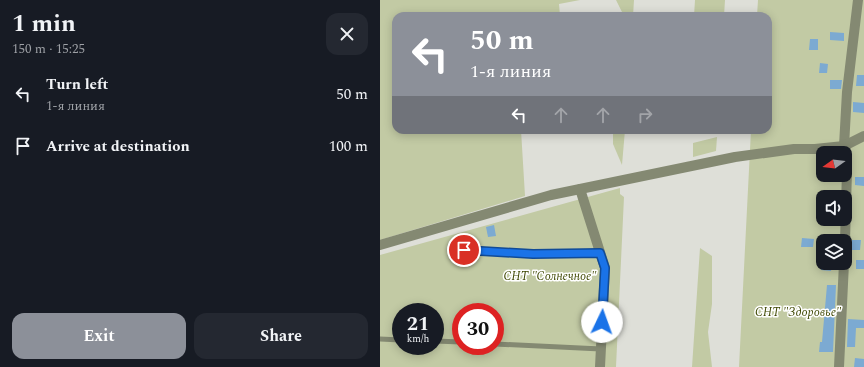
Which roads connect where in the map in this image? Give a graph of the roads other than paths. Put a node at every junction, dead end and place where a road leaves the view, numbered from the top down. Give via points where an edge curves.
1 (858, 0) edge
2 (864, 136) edge
3 (844, 146) joint
4 (816, 150) edge
5 (847, 182) edge
6 (580, 189) junction
7 (845, 234) edge
8 (380, 245) edge
9 (464, 250) dead end
10 (600, 253) junction
11 (844, 270) edge
12 (380, 339) edge
13 (392, 340) edge
14 (504, 344) edge
15 (601, 349) junction
16 (600, 367) edge
17 (839, 367) edge

1 - 3 street via 847,92
2 - 3 street
4 - 6 street via 794,149 735,157
5 - 7 street
6 - 8 street via 551,195
6 - 10 street
9 - 10 lane via 533,254
10 - 15 street via 605,268
11 - 17 street
12 - 13 lane
14 - 15 lane
15 - 16 street

